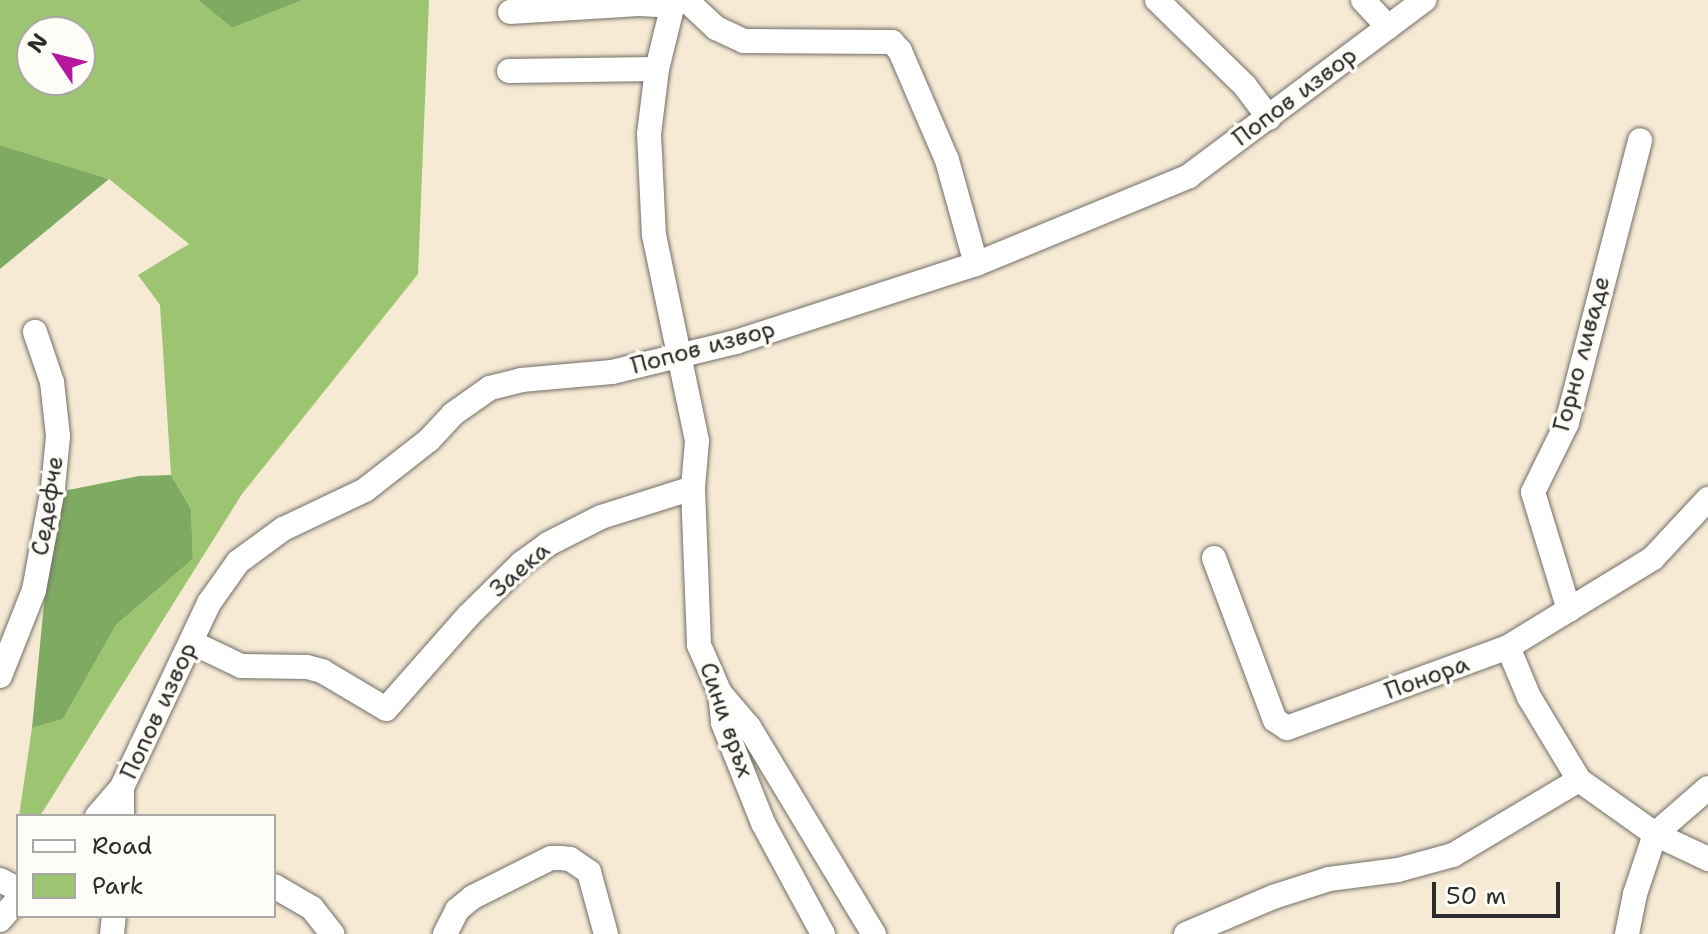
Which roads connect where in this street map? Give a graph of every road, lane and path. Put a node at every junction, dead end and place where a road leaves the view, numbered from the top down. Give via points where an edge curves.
1 (1157, 0) edge
2 (1363, 0) edge
3 (1424, 0) edge
4 (678, 2) edge
5 (510, 12) dead end
6 (1388, 27) junction
7 (657, 69) junction
8 (509, 71) dead end
9 (1269, 118) junction
10 (1640, 140) dead end
11 (976, 264) junction
12 (35, 332) dead end
13 (678, 358) junction
14 (693, 488) junction
15 (1708, 499) edge
16 (1214, 558) dead end
17 (1569, 610) junction
18 (191, 642) junction
19 (1508, 647) junction
20 (0, 676) edge
21 (720, 693) junction
22 (1579, 780) junction
23 (122, 787) junction
24 (1708, 788) edge
25 (99, 814) edge
26 (122, 814) edge
27 (1655, 834) junction
28 (1708, 859) edge
29 (276, 887) edge
30 (597, 897) junction
31 (16, 901) edge
32 (0, 920) edge
33 (332, 934) edge
34 (445, 934) edge
35 (586, 934) edge
36 (606, 934) edge
37 (823, 934) edge
38 (874, 934) edge
39 (1186, 934) edge
40 (1627, 934) edge

1 - 9 street via 1245,86
2 - 6 street
3 - 6 street, Попов извор
4 - 5 street
4 - 7 street, Сини връх
4 - 11 street via 744,41 892,42 947,160
6 - 9 street, Попов извор
7 - 8 street
7 - 13 street, Сини връх via 649,134 654,235
9 - 11 street, Попов извор via 1189,176
10 - 17 street, Горно ливаде via 1567,423 1533,492
11 - 13 street, Попов извор
12 - 20 street, Седефче via 52,382 58,436 53,488 34,590
13 - 14 street, Сини връх via 697,441
13 - 18 street, Попов извор via 490,388 365,490 283,529 238,562 209,603
14 - 18 street, Заека via 601,517 548,544 469,615 386,709 322,671 241,666
14 - 21 street, Сини връх via 699,645
15 - 17 street, Понора via 1653,558
16 - 19 street, Понора via 1282,727
17 - 19 street, Понора
18 - 23 street, Попов извор
19 - 22 street via 1529,697
21 - 37 street, Сини връх via 723,723 763,823
21 - 38 street via 749,727
22 - 27 street
22 - 39 street via 1453,855 1398,870 1329,879
23 - 25 street
23 - 26 street, Попов извор
24 - 27 street
27 - 28 street
27 - 40 street
29 - 33 street via 312,908
30 - 34 street via 589,872 570,859 551,858 464,903
30 - 35 street
30 - 36 street
31 - 32 street

